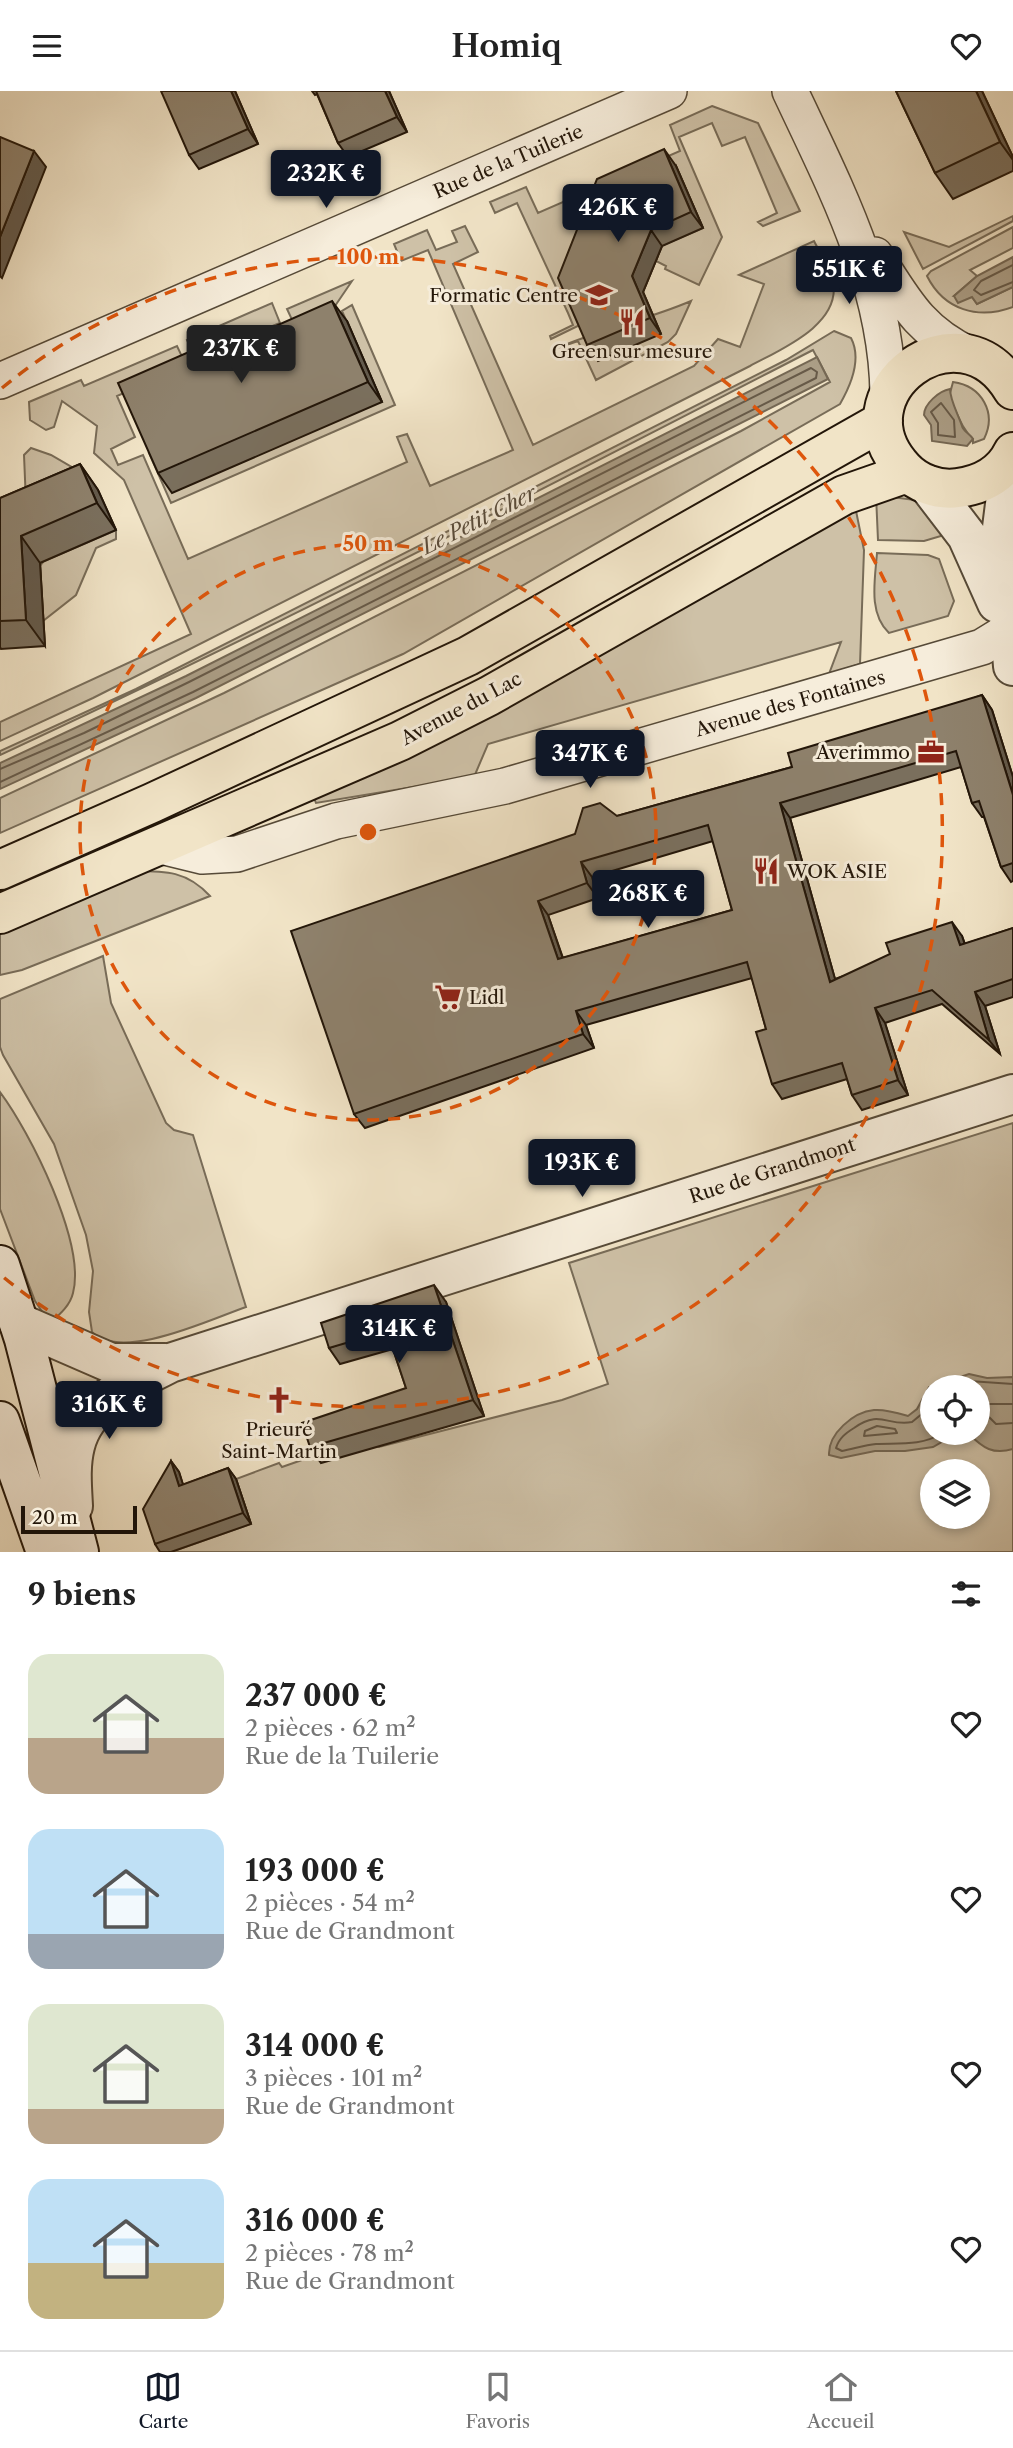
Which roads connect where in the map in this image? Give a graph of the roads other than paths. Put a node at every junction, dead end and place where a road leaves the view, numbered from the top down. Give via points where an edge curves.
1 (669, 91) edge
2 (790, 91) edge
3 (847, 210) junction
4 (986, 354) edge
5 (0, 381) edge
6 (1013, 390) edge
7 (886, 408) junction
8 (1012, 455) edge
9 (917, 479) junction
10 (1012, 642) edge
11 (157, 845) junction
12 (0, 870) edge
13 (0, 914) edge
14 (1013, 1094) edge
15 (0, 1265) edge
16 (19, 1323) junction
17 (170, 1363) junction
18 (0, 1421) edge
19 (9, 1466) edge
20 (66, 1545) edge

1 - 5 street, Rue de la Tuilerie
2 - 3 street
3 - 4 street via 914,315 942,341
3 - 7 street via 884,330
4 - 6 main road
4 - 7 main road via 954,352 922,359 904,372
7 - 9 main road via 888,447
7 - 12 main road via 468,656
8 - 9 main road via 997,473 976,485 952,489
8 - 10 street via 1002,528
9 - 10 street via 967,536
9 - 11 main road, Avenue du Lac via 844,495 489,696 400,741
10 - 11 street, Avenue des Fontaines via 505,786 335,821 237,854 202,856
11 - 13 main road, Avenue du Lac
14 - 17 street, Rue de Grandmont
15 - 16 street
16 - 17 street, Rue de Grandmont via 111,1363
16 - 20 street
17 - 20 street, Rue de Grandmont via 113,1395 79,1434
18 - 19 street
19 - 20 street

